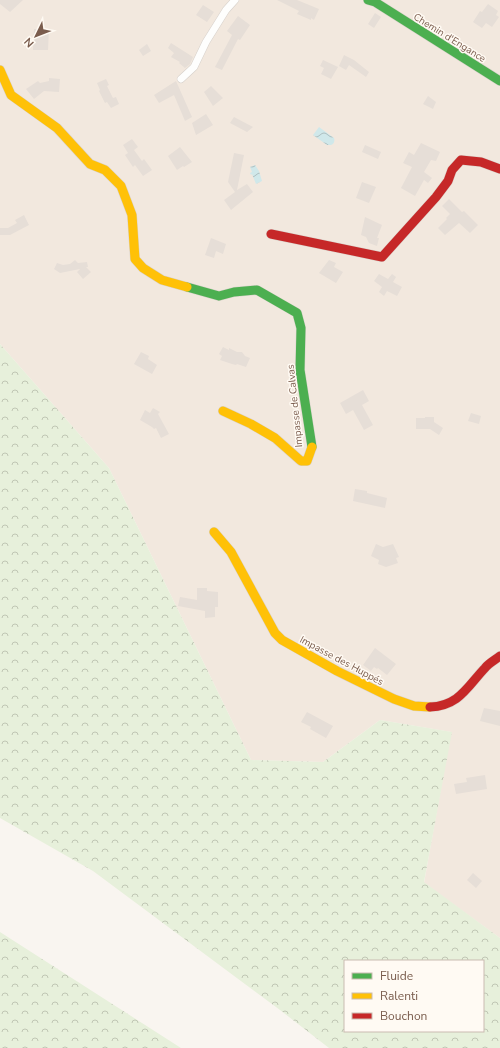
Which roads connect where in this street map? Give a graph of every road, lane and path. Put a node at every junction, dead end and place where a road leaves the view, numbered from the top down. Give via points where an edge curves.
1 (235, 0) edge
2 (368, 0) edge
3 (0, 70) edge
4 (181, 79) dead end
5 (500, 81) edge
6 (500, 169) edge
7 (271, 234) dead end
8 (222, 411) dead end
9 (214, 532) dead end
10 (500, 656) edge

1 - 4 street via 206,42 194,67
2 - 5 street, Chemin d'Engance
3 - 8 street, Impasse de Calvas via 11,95 57,128 90,164 105,170 120,186 132,215 135,259 143,268 162,280 219,296 257,290 297,313 301,328 300,370 312,446 307,461 301,461 274,438 251,424
6 - 7 street via 482,162 461,160 436,197 382,257
9 - 10 street, Impasse des Huppés via 231,552 275,633 282,640 394,699 414,706 432,707 453,702 464,693 486,666

